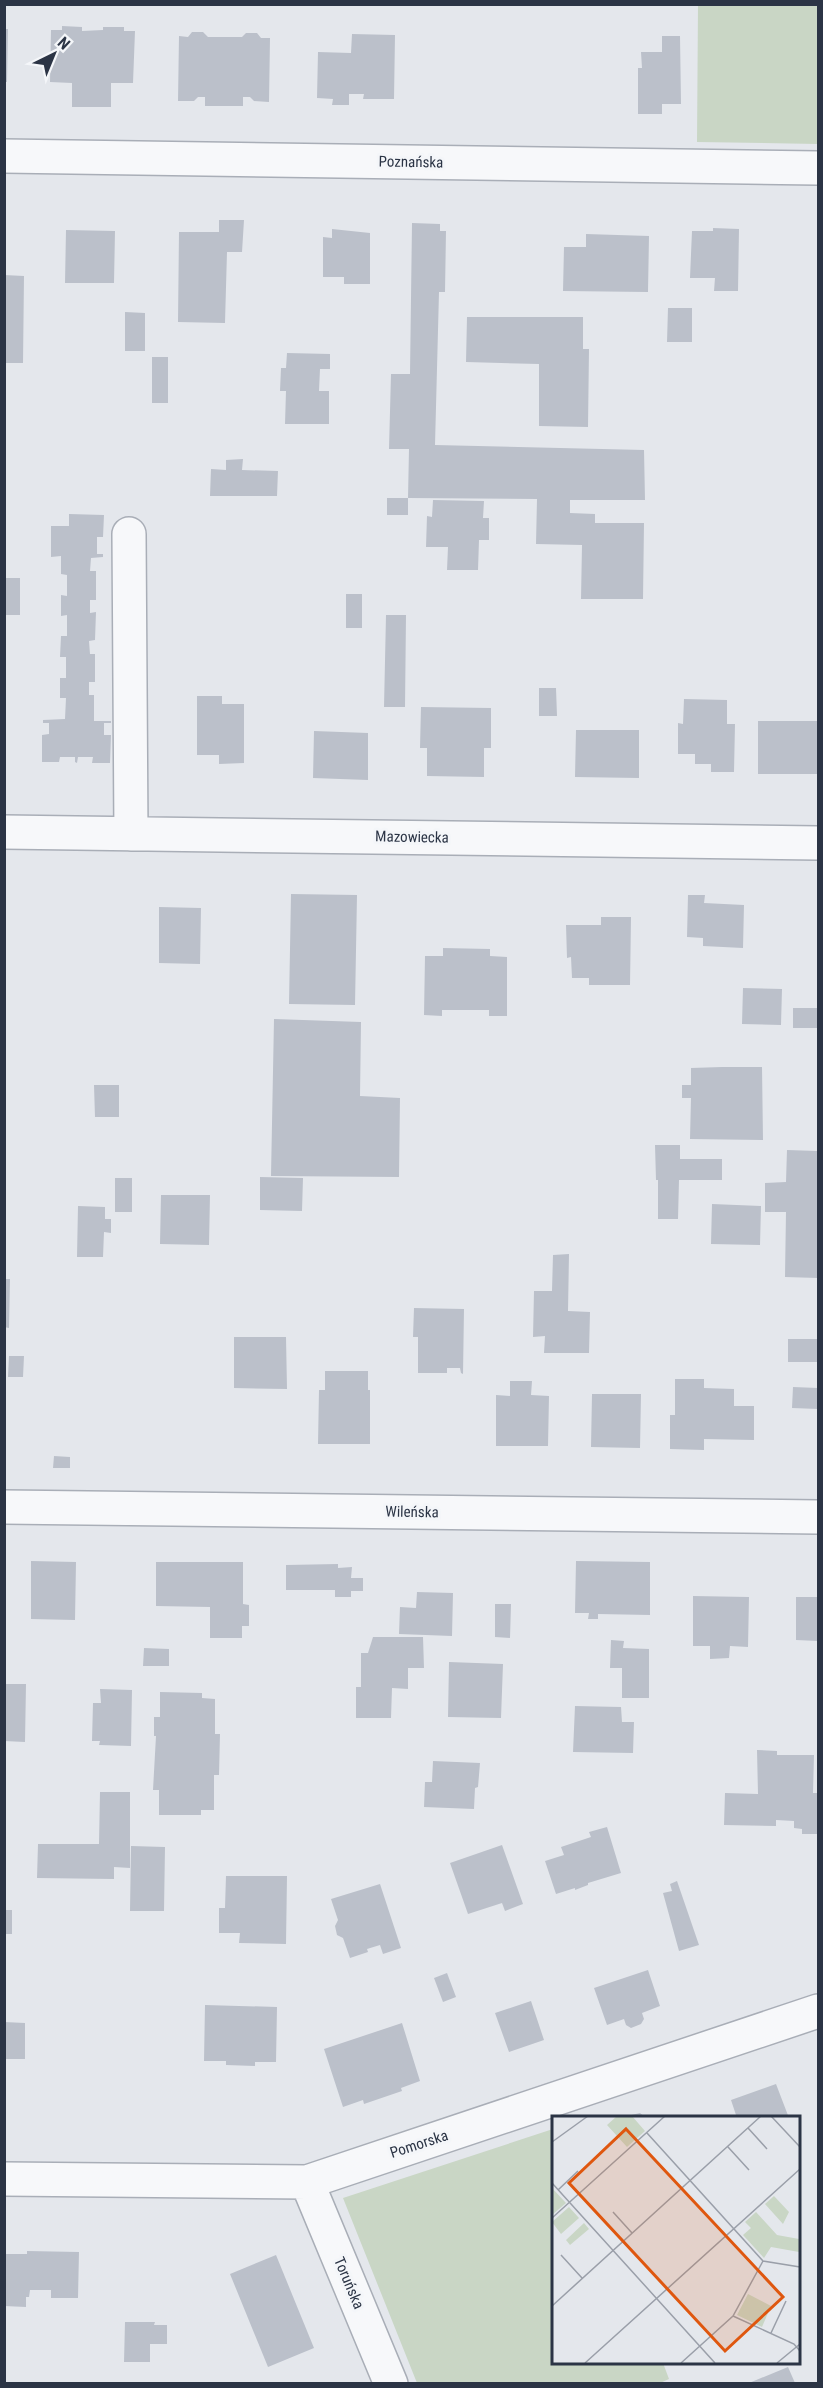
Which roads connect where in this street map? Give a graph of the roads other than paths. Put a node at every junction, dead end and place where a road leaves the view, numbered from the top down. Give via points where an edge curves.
1 (4, 156) edge
2 (819, 168) edge
3 (129, 534) dead end
4 (4, 832) edge
5 (131, 834) junction
6 (819, 843) edge
7 (4, 1507) edge
8 (819, 1517) edge
9 (819, 2011) edge
10 (4, 2179) edge
11 (307, 2182) junction
12 (391, 2384) edge

1 - 2 street, Poznańska
3 - 5 street
4 - 5 street, Mazowiecka
5 - 6 street, Mazowiecka
7 - 8 street, Wileńska
9 - 11 street, Pomorska
10 - 11 street, Pomorska
11 - 12 street, Toruńska

